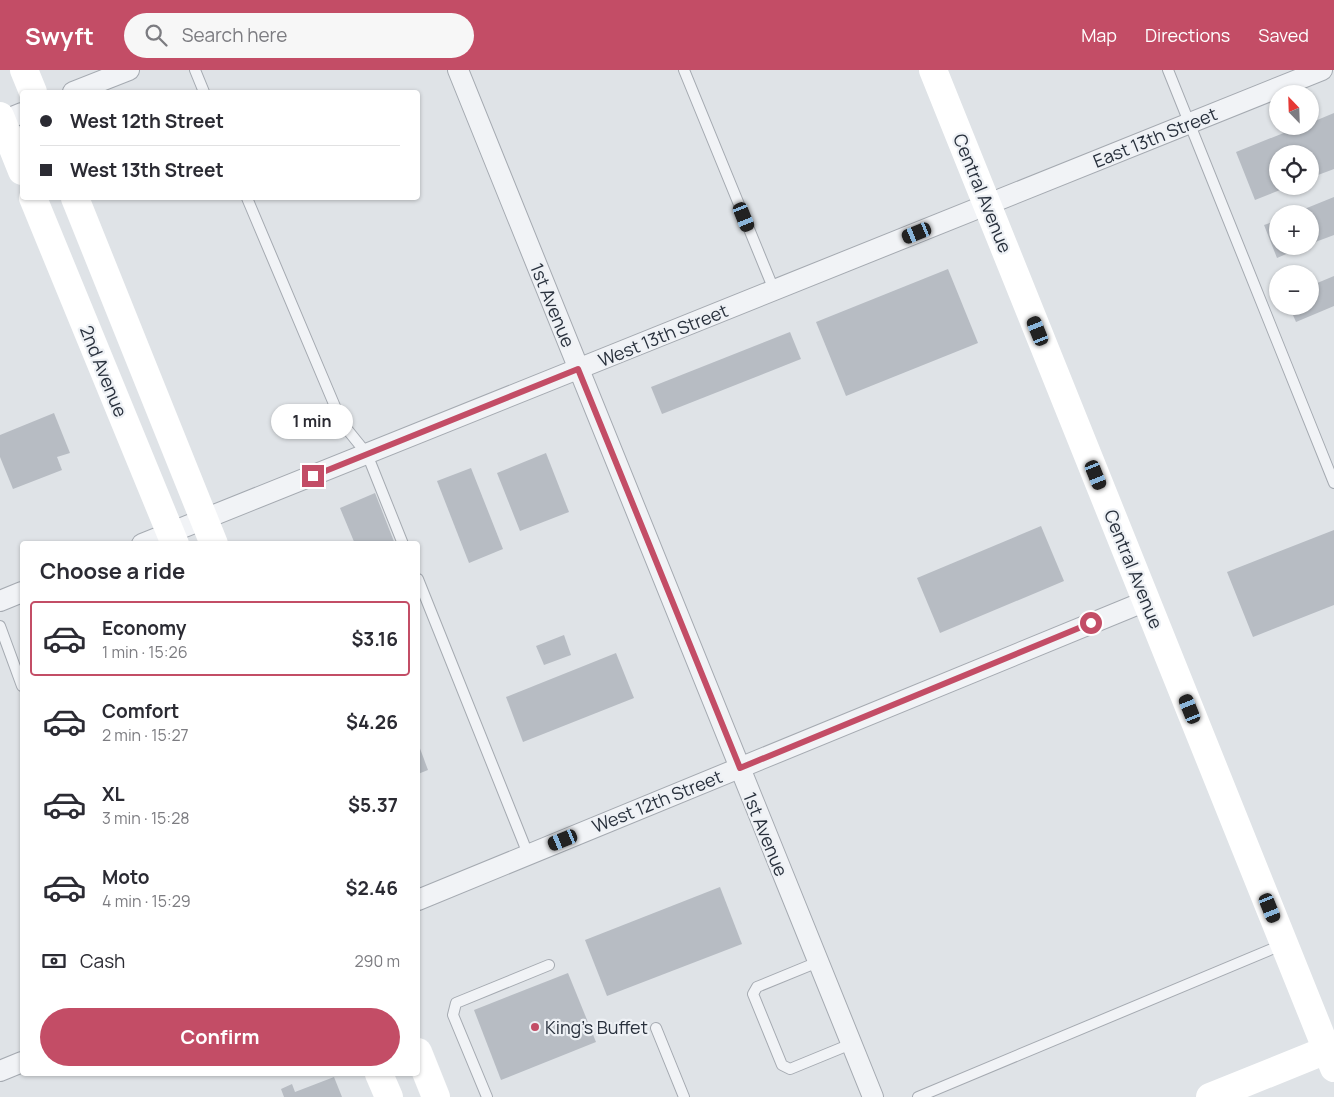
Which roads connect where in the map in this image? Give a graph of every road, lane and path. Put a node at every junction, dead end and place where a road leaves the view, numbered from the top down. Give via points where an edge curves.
1 (24, 70) edge
2 (129, 70) edge
3 (194, 70) edge
4 (458, 70) edge
5 (684, 70) edge
6 (933, 70) edge
7 (1168, 70) edge
8 (1322, 70) edge
9 (32, 90) edge
10 (78, 90) edge
11 (203, 90) edge
12 (6, 118) edge
13 (1190, 123) junction
14 (20, 164) edge
15 (34, 200) edge
16 (76, 200) edge
17 (248, 200) edge
18 (988, 205) junction
19 (774, 290) junction
20 (578, 369) junction
21 (367, 454) junction
22 (1334, 483) edge
23 (209, 531) edge
24 (173, 538) edge
25 (158, 541) edge
26 (402, 541) edge
27 (420, 584) edge
28 (20, 593) edge
29 (0, 601) edge
30 (1146, 601) junction
31 (0, 626) edge
32 (20, 681) edge
33 (740, 768) junction
34 (528, 854) junction
35 (420, 899) edge
36 (1284, 944) junction
37 (818, 962) junction
38 (549, 965) dead end
39 (656, 1028) dead end
40 (851, 1044) junction
41 (1332, 1055) edge
42 (420, 1057) edge
43 (20, 1063) edge
44 (0, 1071) edge
45 (381, 1076) edge
46 (389, 1097) edge
47 (436, 1097) edge
48 (487, 1097) edge
49 (684, 1097) edge
50 (873, 1097) edge
51 (918, 1097) edge
52 (1210, 1097) edge

1 - 9 street
2 - 10 street
3 - 11 lane
4 - 20 street, 1st Avenue
5 - 19 lane
6 - 18 street, Central Avenue
7 - 13 lane
8 - 13 street, East 13th Street
12 - 14 street
13 - 18 street, East 13th Street
13 - 22 lane
15 - 24 street, 2nd Avenue
16 - 23 street
17 - 21 lane via 342,423
18 - 19 street, West 13th Street
18 - 30 street, Central Avenue
19 - 20 street, West 13th Street
20 - 21 street, West 13th Street
20 - 33 street, 1st Avenue
21 - 23 street, West 13th Street
21 - 26 lane
23 - 24 street, West 13th Street
24 - 25 street, West 13th Street
27 - 34 lane
28 - 29 street
30 - 33 street, West 12th Street
30 - 36 street, Central Avenue
31 - 32 lane
33 - 34 street, West 12th Street
33 - 37 street, 1st Avenue
34 - 35 street, West 12th Street
36 - 41 street, Central Avenue
36 - 51 lane
37 - 40 street, 1st Avenue
37 - 40 lane via 757,987 753,994 782,1065 790,1069
38 - 48 lane via 456,1004 453,1015
39 - 49 lane
40 - 50 street, 1st Avenue
41 - 52 street
42 - 47 street
43 - 44 street
45 - 46 street

